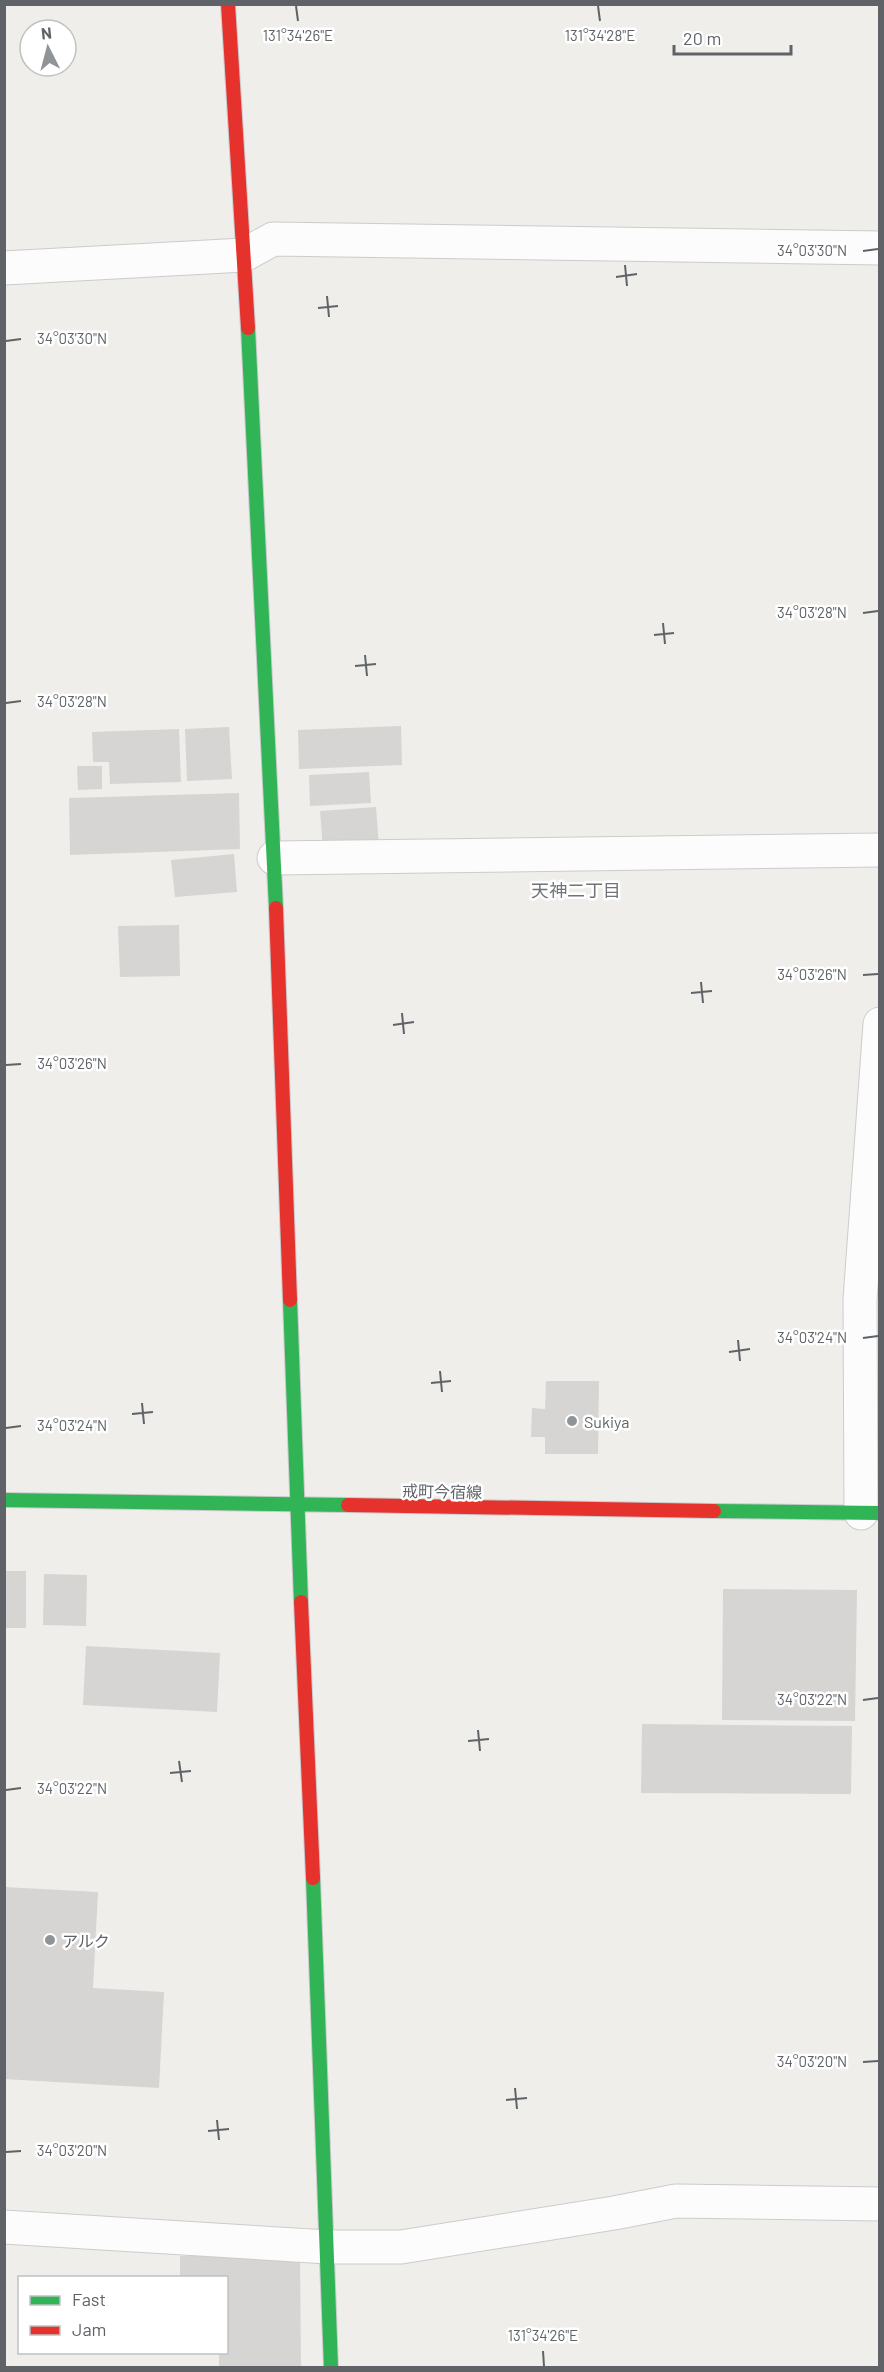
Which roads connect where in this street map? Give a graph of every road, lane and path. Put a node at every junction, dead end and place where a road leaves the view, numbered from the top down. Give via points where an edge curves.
1 (228, 4) edge
2 (879, 248) edge
3 (244, 255) junction
4 (4, 268) edge
5 (879, 850) edge
6 (274, 858) junction
7 (879, 1024) edge
8 (4, 1500) edge
9 (297, 1505) junction
10 (870, 1513) edge
11 (879, 2204) edge
12 (4, 2227) edge
13 (328, 2247) junction
14 (331, 2367) edge

1 - 3 street
2 - 3 street via 273,239
3 - 4 street
3 - 6 street
5 - 6 street
6 - 9 street
7 - 10 street via 860,1300
8 - 9 street, 戒町今宿線
9 - 10 street, 戒町今宿線
9 - 13 street
11 - 13 street via 676,2201 401,2247
12 - 13 street
13 - 14 street

